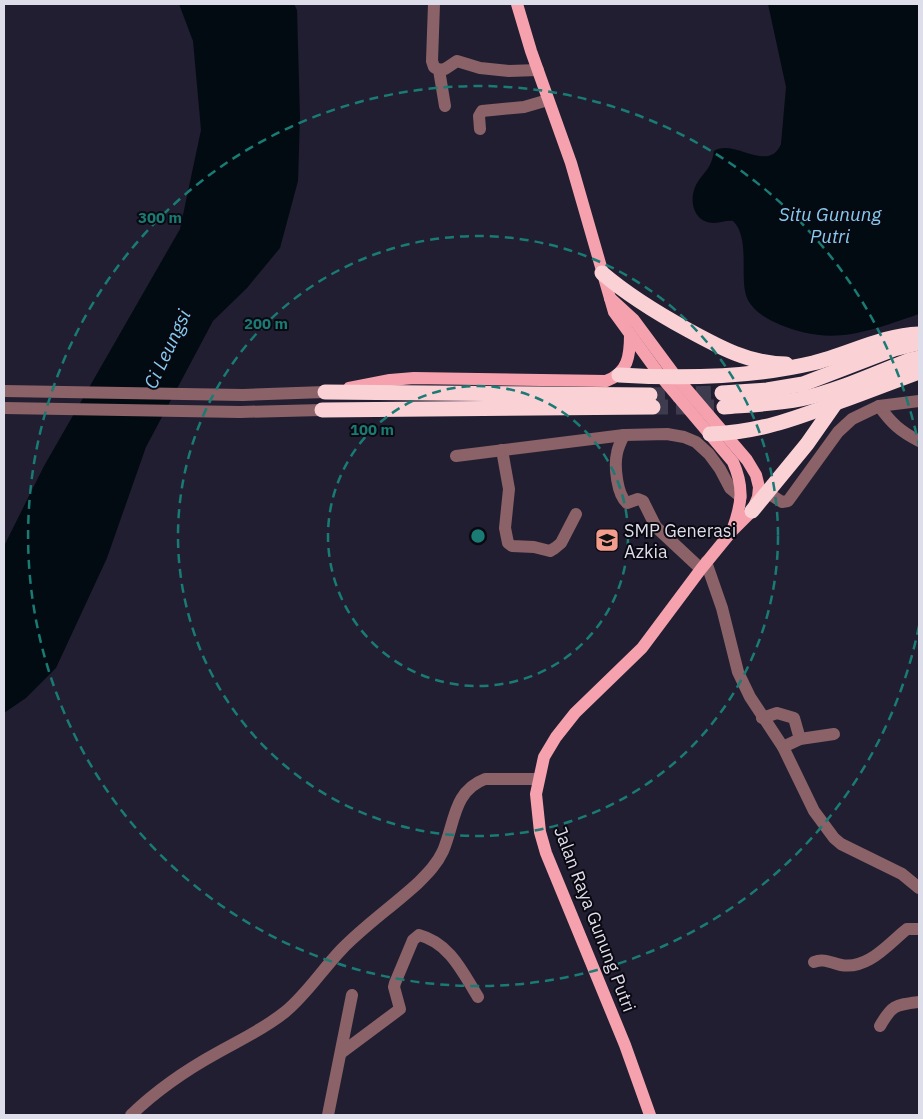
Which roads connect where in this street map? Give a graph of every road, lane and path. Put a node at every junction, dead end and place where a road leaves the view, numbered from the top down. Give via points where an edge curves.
1 (434, 4) edge
2 (518, 4) edge
3 (439, 70) junction
4 (538, 70) junction
5 (548, 100) junction
6 (445, 106) dead end
7 (480, 128) dead end
8 (602, 273) junction
9 (610, 298) junction
10 (919, 334) edge
11 (630, 335) junction
12 (919, 342) edge
13 (919, 358) edge
14 (814, 363) junction
15 (919, 372) edge
16 (619, 375) junction
17 (670, 378) junction
18 (4, 391) edge
19 (325, 392) junction
20 (919, 401) edge
21 (835, 404) junction
22 (879, 406) junction
23 (4, 408) edge
24 (322, 410) joint
25 (717, 433) junction
26 (624, 434) junction
27 (919, 441) edge
28 (502, 450) junction
29 (456, 456) dead end
30 (768, 493) junction
31 (741, 497) junction
32 (752, 511) junction
33 (576, 514) dead end
34 (732, 531) junction
35 (703, 565) junction
36 (762, 718) junction
37 (834, 734) dead end
38 (800, 739) junction
39 (782, 747) junction
40 (538, 779) junction
41 (919, 888) edge
42 (919, 929) edge
43 (814, 962) dead end
44 (352, 996) dead end
45 (478, 997) dead end
46 (919, 1002) edge
47 (880, 1026) dead end
48 (341, 1053) junction
49 (131, 1115) edge
50 (328, 1115) edge
51 (650, 1115) edge

1 - 3 street via 432,61
2 - 4 main road
3 - 4 street via 457,61 480,68
3 - 6 street
4 - 5 main road
5 - 7 street via 524,108 482,112
5 - 8 main road via 571,163
8 - 9 main road
8 - 14 highway via 637,301 726,351 758,361
9 - 11 main road via 614,312
9 - 17 main road via 634,320
10 - 14 highway via 880,341
11 - 16 main road via 630,352
11 - 17 main road
12 - 13 highway via 803,384 723,400 769,404 801,399
14 - 17 highway via 771,372
15 - 21 highway
16 - 17 highway
16 - 19 main road via 606,381 414,378
17 - 25 main road
18 - 19 street via 242,395
19 - 24 highway via 651,401
20 - 22 street
21 - 25 highway via 772,426
21 - 30 highway
22 - 27 street via 895,427
22 - 30 street via 852,418 838,432 788,501 782,502
23 - 24 street via 240,412
25 - 31 main road via 739,476
25 - 32 main road via 747,460 756,475 759,488
26 - 28 street
26 - 31 street via 667,434 696,442 720,469 730,488
26 - 35 street via 616,455 621,496 627,503 638,499 643,501 656,527
28 - 29 street
28 - 33 street via 509,489 505,528 508,543 550,551 561,543
30 - 32 highway
31 - 34 main road via 741,507
32 - 34 main road
34 - 35 main road, Jalan Raya Gunung Putri
35 - 36 street via 722,608 738,672
35 - 40 main road, Jalan Raya Gunung Putri via 642,648 575,713 556,737 544,757
36 - 38 street via 777,712 792,716
36 - 39 street
37 - 38 street
38 - 39 street
39 - 41 street via 814,811 834,838 902,874
40 - 49 street via 485,779 477,782 460,799 443,852 434,867 346,945 286,1012 175,1079
40 - 51 main road, Jalan Raya Gunung Putri via 537,808 546,853 625,1045
42 - 43 street via 907,929 869,960 857,965 841,965 829,960
44 - 48 street
45 - 48 street via 452,955 419,935 413,940 395,983 400,1009
46 - 47 street via 892,1008
48 - 50 street

